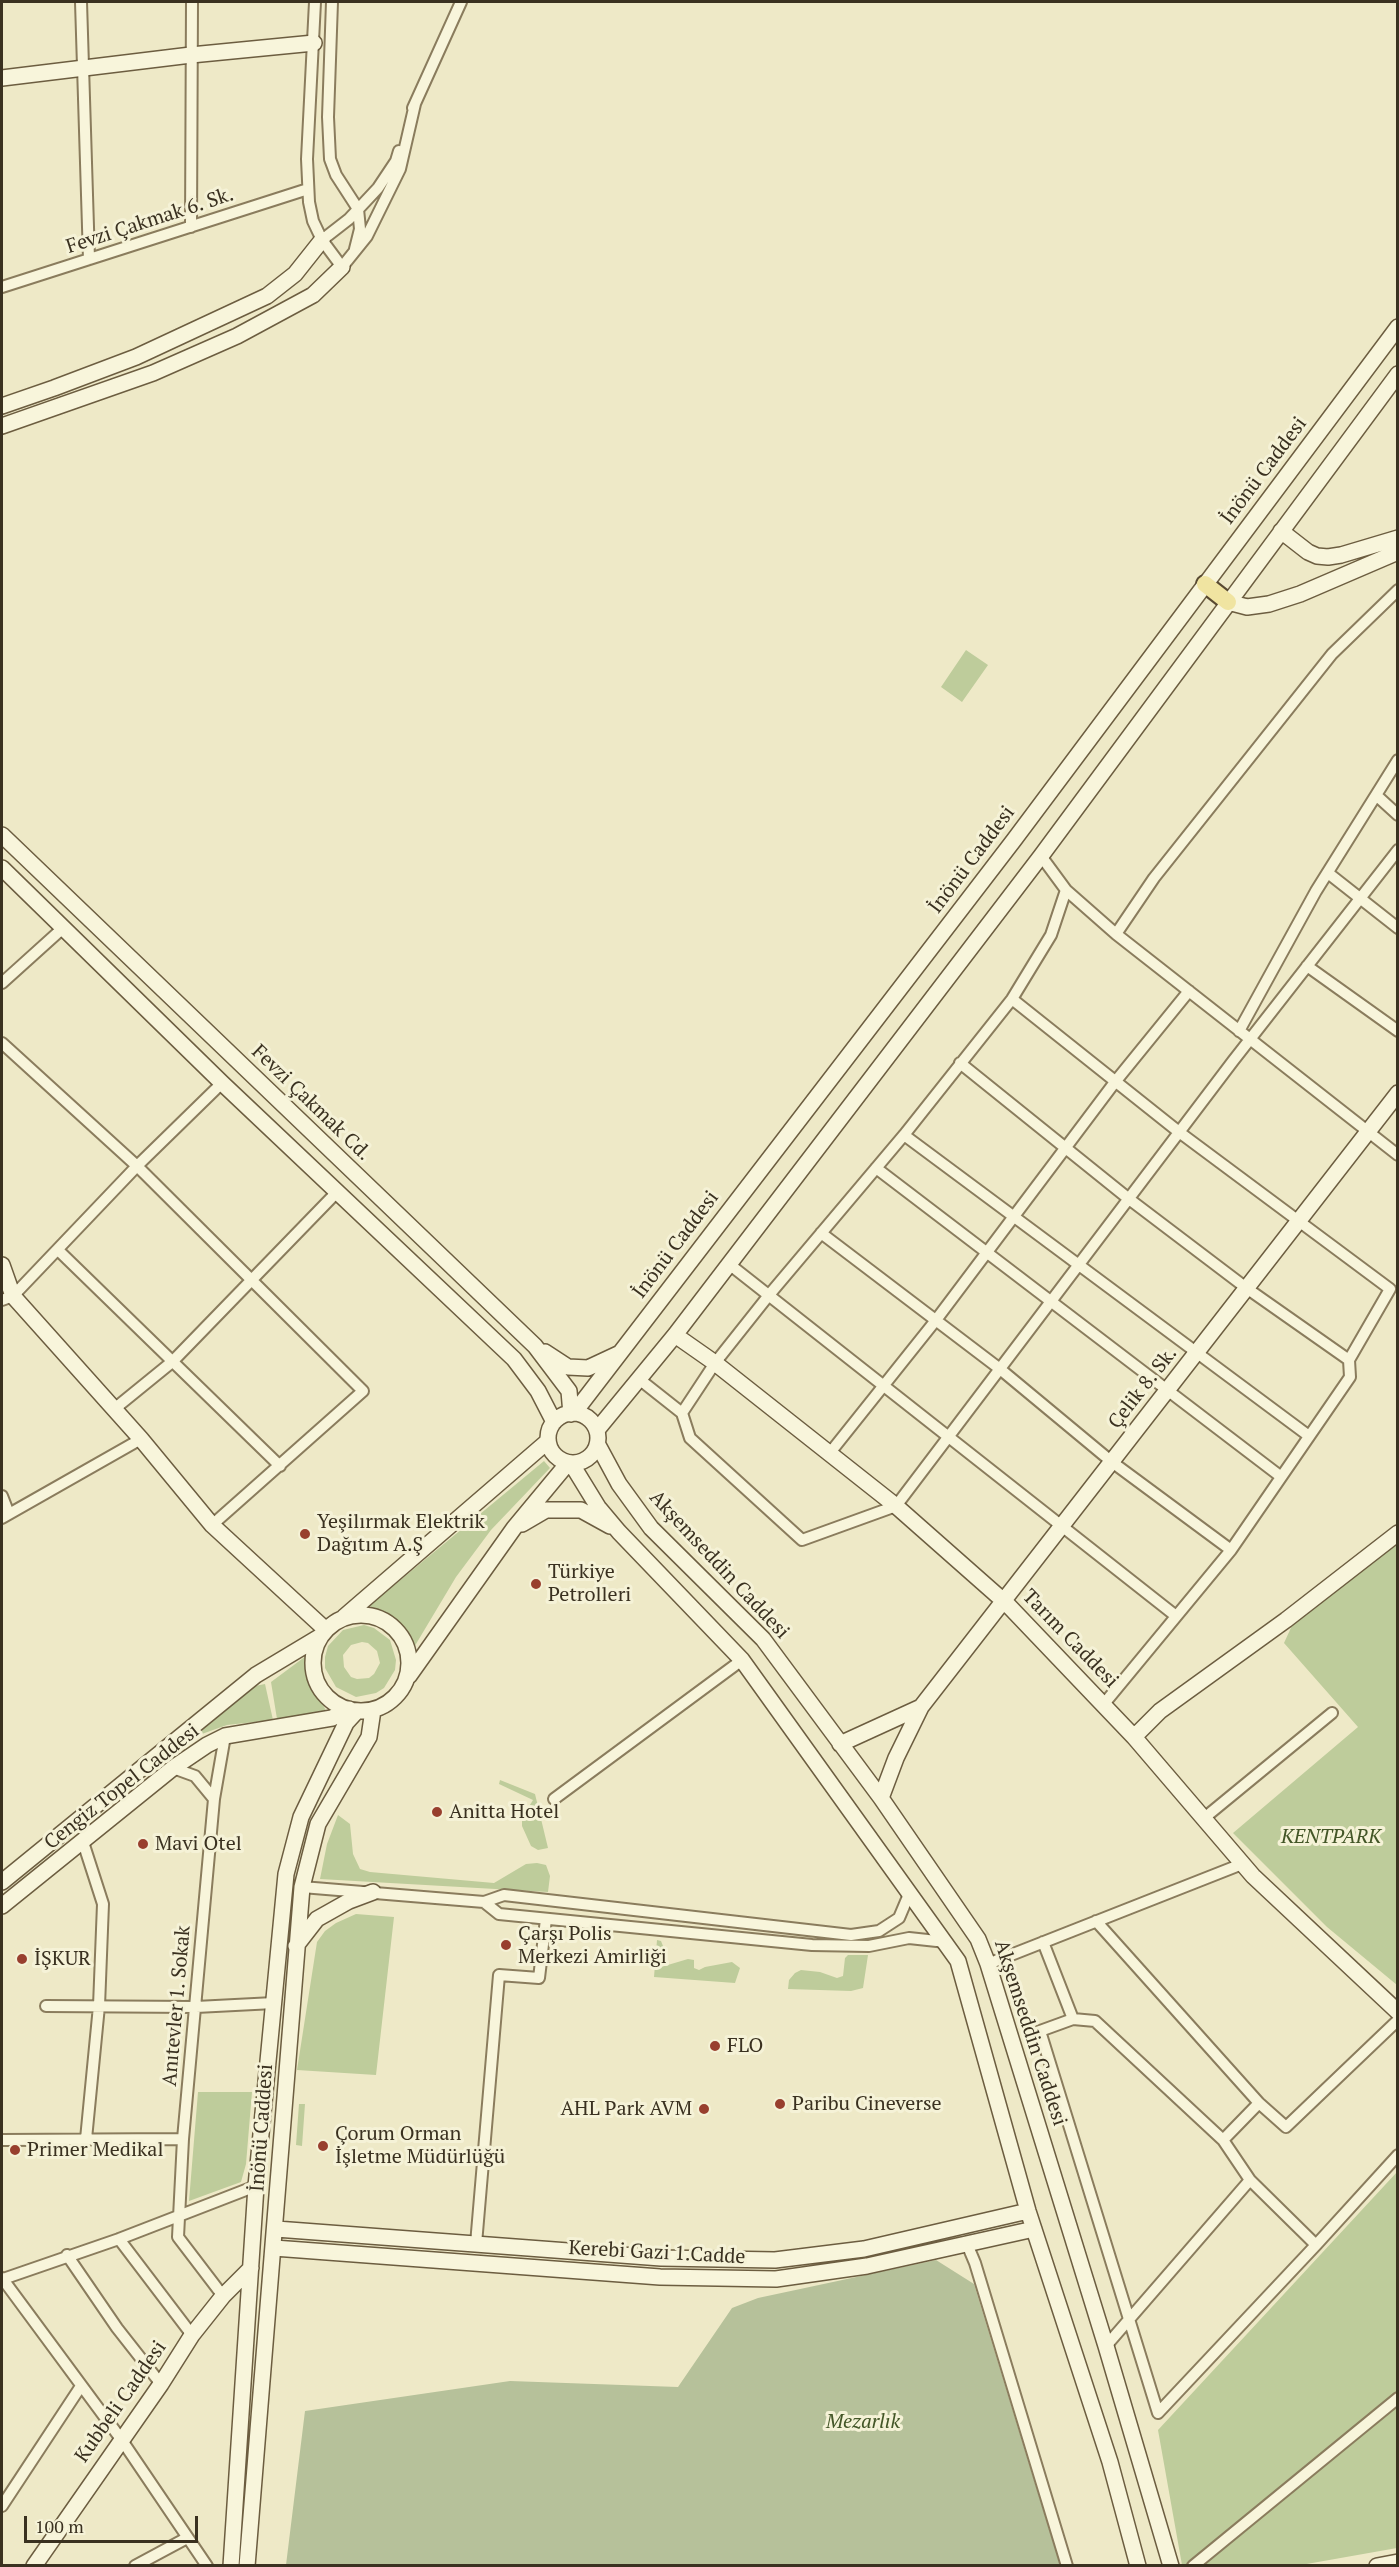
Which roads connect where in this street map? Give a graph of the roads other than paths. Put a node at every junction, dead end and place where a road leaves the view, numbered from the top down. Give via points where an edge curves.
1 (81, 2) edge
2 (192, 2) edge
3 (315, 2) edge
4 (332, 2) edge
5 (461, 2) edge
6 (314, 43) junction
7 (191, 55) junction
8 (85, 68) junction
9 (2, 78) edge
10 (415, 104) junction
11 (308, 189) junction
12 (358, 210) junction
13 (190, 226) junction
14 (322, 240) junction
15 (355, 252) junction
16 (89, 259) junction
17 (342, 267) junction
18 (2, 287) edge
19 (1398, 327) edge
20 (1398, 374) edge
21 (2, 406) edge
22 (2, 426) edge
23 (1281, 531) junction
24 (1398, 538) edge
25 (1398, 552) edge
26 (1205, 584) junction
27 (1398, 590) edge
28 (1228, 602) junction
29 (1398, 760) edge
30 (1376, 795) junction
31 (1398, 814) edge
32 (2, 835) edge
33 (1398, 849) edge
34 (1041, 856) junction
35 (2, 868) edge
36 (1328, 873) junction
37 (1066, 890) junction
38 (1360, 897) junction
39 (63, 928) junction
40 (1398, 928) edge
41 (1116, 934) junction
42 (1307, 966) junction
43 (2, 983) edge
44 (1189, 991) junction
45 (1012, 999) junction
46 (1398, 1030) edge
47 (1239, 1031) junction
48 (1250, 1039) junction
49 (2, 1043) edge
50 (960, 1064) junction
51 (1115, 1082) junction
52 (222, 1083) junction
53 (1398, 1093) edge
54 (1370, 1131) junction
55 (1179, 1132) junction
56 (904, 1135) junction
57 (1065, 1148) junction
58 (1398, 1155) edge
59 (137, 1166) junction
60 (876, 1168) junction
61 (337, 1192) junction
62 (1129, 1199) junction
63 (1015, 1217) junction
64 (1300, 1220) junction
65 (821, 1233) junction
66 (58, 1250) junction
67 (987, 1254) junction
68 (729, 1264) junction
69 (1080, 1264) junction
70 (2, 1265) edge
71 (250, 1280) junction
72 (1247, 1288) junction
73 (769, 1295) junction
74 (7, 1298) edge
75 (1051, 1302) junction
76 (936, 1320) junction
77 (675, 1335) junction
78 (535, 1346) junction
79 (621, 1352) junction
80 (1198, 1352) junction
81 (1349, 1360) junction
82 (172, 1362) junction
83 (715, 1363) junction
84 (1000, 1369) junction
85 (639, 1379) junction
86 (884, 1387) junction
87 (1167, 1392) junction
88 (113, 1410) junction
89 (572, 1413) junction
90 (682, 1413) junction
91 (554, 1422) junction
92 (1309, 1436) junction
93 (597, 1437) junction
94 (948, 1437) junction
95 (141, 1439) junction
96 (548, 1441) junction
97 (829, 1454) junction
98 (1112, 1462) junction
99 (569, 1463) junction
100 (280, 1466) junction
101 (1281, 1476) junction
102 (2, 1496) edge
103 (896, 1506) junction
104 (5, 1516) edge
105 (212, 1525) junction
106 (514, 1528) junction
107 (1061, 1528) junction
108 (619, 1532) junction
109 (1398, 1533) edge
110 (1232, 1550) junction
111 (1004, 1601) junction
112 (1176, 1616) junction
113 (342, 1618) junction
114 (324, 1633) junction
115 (742, 1660) junction
116 (407, 1679) junction
117 (1103, 1705) junction
118 (921, 1707) junction
119 (353, 1710) junction
120 (373, 1710) junction
121 (1332, 1713) dead end
122 (225, 1736) junction
123 (1134, 1737) junction
124 (840, 1744) junction
125 (173, 1768) junction
126 (554, 1798) dead end
127 (881, 1798) junction
128 (214, 1799) junction
129 (1203, 1819) junction
130 (83, 1842) junction
131 (1242, 1864) junction
132 (2, 1882) edge
133 (302, 1887) junction
134 (373, 1892) junction
135 (910, 1892) junction
136 (484, 1902) junction
137 (2, 1906) edge
138 (546, 1918) junction
139 (1096, 1921) junction
140 (946, 1942) junction
141 (1043, 1942) junction
142 (296, 1946) junction
143 (988, 1964) junction
144 (274, 2003) junction
145 (46, 2006) dead end
146 (99, 2006) junction
147 (196, 2007) junction
148 (1398, 2012) edge
149 (1073, 2019) junction
150 (1398, 2020) edge
151 (1258, 2103) junction
152 (86, 2139) junction
153 (183, 2139) junction
154 (2, 2140) edge
155 (1223, 2140) junction
156 (1398, 2155) edge
157 (1250, 2180) junction
158 (256, 2186) junction
159 (1028, 2211) junction
160 (179, 2215) junction
161 (276, 2229) junction
162 (1034, 2229) junction
163 (119, 2239) junction
164 (476, 2244) junction
165 (967, 2244) junction
166 (1316, 2245) junction
167 (274, 2248) junction
168 (67, 2255) junction
169 (474, 2263) junction
170 (251, 2268) junction
171 (2, 2279) edge
172 (224, 2296) junction
173 (1129, 2319) junction
174 (192, 2335) junction
175 (1106, 2346) junction
176 (161, 2384) junction
177 (81, 2386) junction
178 (1398, 2398) edge
179 (121, 2439) junction
180 (2, 2506) edge
181 (187, 2538) junction
182 (1398, 2562) edge
183 (34, 2565) edge
184 (135, 2565) edge
185 (207, 2565) edge
186 (230, 2565) edge
187 (247, 2565) edge
188 (1067, 2565) edge
189 (1138, 2565) edge
190 (1171, 2565) edge
191 (1193, 2565) edge
192 (1377, 2565) edge

1 - 8 street
2 - 7 street
3 - 6 street
4 - 12 street via 330,159
5 - 10 street
6 - 7 main road
6 - 11 street
7 - 8 main road
7 - 13 street
8 - 9 main road
8 - 16 street
10 - 12 street via 396,161
10 - 15 street via 400,169 368,236
11 - 13 street, Fevzi Çakmak 6. Sk.
11 - 14 street via 313,221
12 - 14 street
12 - 15 street via 360,228
13 - 16 street, Fevzi Çakmak 6. Sk.
14 - 17 street
14 - 21 main road via 295,274 267,296 136,357
15 - 17 street
16 - 18 street, Fevzi Çakmak 6. Sk.
17 - 22 main road via 313,295 237,336 153,373
19 - 26 main road, İnönü Caddesi
20 - 23 main road
23 - 24 main road via 1308,552 1328,557
23 - 28 main road
25 - 28 main road via 1269,604 1247,607
26 - 28 main road
26 - 79 main road, İnönü Caddesi
27 - 41 street via 1332,654 1154,878
28 - 34 main road
29 - 30 street
30 - 31 street
30 - 36 street
32 - 78 main road, Fevzi Çakmak Cd.
33 - 38 street
34 - 37 street
34 - 68 main road
35 - 39 main road
36 - 38 street
36 - 47 street
37 - 41 street
37 - 45 street via 1051,935
38 - 40 street
38 - 42 street
39 - 43 street
39 - 52 main road
41 - 44 street
42 - 46 street
42 - 48 street
44 - 47 street
44 - 51 street
45 - 50 street
45 - 51 street
47 - 48 street
48 - 54 street
48 - 55 street
49 - 59 street
50 - 56 street
50 - 57 street
51 - 55 street
51 - 57 street
52 - 59 street
52 - 61 main road
53 - 54 main road, Çelik 8. Sk.
54 - 58 street
54 - 64 main road, Çelik 8. Sk.
55 - 62 street
55 - 64 street
56 - 60 street
56 - 63 street
57 - 62 street
57 - 63 street
59 - 66 street
59 - 71 street
60 - 65 street
60 - 67 street
61 - 71 street
61 - 91 main road via 514,1359 538,1391
62 - 69 street
62 - 72 street
63 - 67 street
63 - 69 street
64 - 72 main road, Çelik 8. Sk.
64 - 81 street via 1390,1289
65 - 73 street
65 - 76 street
66 - 74 street
66 - 82 street
67 - 75 street
67 - 76 street
68 - 73 street
68 - 77 main road
69 - 75 street
69 - 80 street
70 - 74 main road
71 - 82 street
71 - 100 street via 363,1391
72 - 80 main road, Çelik 8. Sk.
72 - 81 street
73 - 83 street
73 - 86 street
74 - 88 main road
75 - 84 street
75 - 87 street
76 - 84 street
76 - 86 street
77 - 83 main road, Tarım Caddesi
77 - 85 main road
78 - 79 main road via 568,1367 588,1368
78 - 89 main road, Fevzi Çakmak Cd. via 569,1391
79 - 89 main road, İnönü Caddesi
80 - 87 main road, Çelik 8. Sk.
80 - 92 street
81 - 92 street via 1350,1377
82 - 88 street
82 - 100 street
83 - 90 street
83 - 97 main road, Tarım Caddesi
84 - 94 street
84 - 98 street
85 - 90 street
85 - 93 main road
86 - 94 street
86 - 97 street
87 - 98 main road, Çelik 8. Sk.
87 - 101 street
88 - 95 main road
89 - 91 main road
89 - 93 main road via 588,1418
90 - 103 street via 690,1438 802,1540
91 - 96 main road
92 - 101 street
93 - 99 main road via 591,1457
93 - 124 main road, Akşemseddin Caddesi via 619,1484 651,1528 763,1639
94 - 103 street
94 - 107 street
95 - 104 street
95 - 105 main road
96 - 99 main road via 553,1453
96 - 113 main road
97 - 103 main road, Tarım Caddesi
98 - 107 main road, Çelik 8. Sk.
98 - 110 street
99 - 106 main road
99 - 108 main road
100 - 105 street
101 - 110 street
102 - 104 street
103 - 111 main road, Tarım Caddesi
105 - 114 main road
106 - 108 main road via 546,1510 581,1510
106 - 116 main road
107 - 111 main road, Çelik 8. Sk.
107 - 112 street
108 - 115 main road
109 - 123 main road via 1160,1711
110 - 112 street
111 - 117 main road, Tarım Caddesi
111 - 118 main road, Çelik 8. Sk.
112 - 117 street
113 - 114 main road
113 - 116 main road via 374,1616 400,1633 408,1647
114 - 119 main road via 315,1649 316,1680 335,1703
114 - 132 main road, Cengiz Topel Caddesi via 256,1675
115 - 126 street
115 - 135 main road
116 - 120 main road via 394,1698
117 - 123 main road, Tarım Caddesi
118 - 124 main road
118 - 127 main road, Çelik 8. Sk.
119 - 120 main road
119 - 122 main road, Cengiz Topel Caddesi via 332,1718
119 - 144 main road, İnönü Caddesi via 301,1817 286,1874
120 - 133 main road, İnönü Caddesi via 369,1737 318,1824
121 - 129 street
122 - 125 main road, Cengiz Topel Caddesi
122 - 128 street, Anıtevler 1. Sokak
123 - 129 main road, Tarım Caddesi
124 - 127 main road, Akşemseddin Caddesi
125 - 128 street via 195,1776
125 - 130 main road, Cengiz Topel Caddesi
127 - 143 main road, Akşemseddin Caddesi via 978,1939
128 - 147 street, Anıtevler 1. Sokak
129 - 131 main road, Tarım Caddesi
130 - 137 main road, Cengiz Topel Caddesi
130 - 146 street via 103,1904
131 - 139 street
131 - 148 main road, Tarım Caddesi
133 - 134 street
133 - 142 main road, İnönü Caddesi
134 - 136 street
134 - 142 main road via 317,1919
135 - 136 street via 899,1918 879,1931 851,1935 504,1895
135 - 140 main road
136 - 138 street via 499,1914
138 - 140 street via 812,1945 869,1946 909,1938
138 - 164 street via 539,1978 499,1976
139 - 141 street
139 - 151 street
140 - 159 main road via 958,1961
141 - 143 street
141 - 149 street
142 - 161 main road, İnönü Caddesi
143 - 175 main road, Akşemseddin Caddesi
144 - 147 street
144 - 158 main road, İnönü Caddesi
145 - 146 street
146 - 147 street
146 - 152 street
147 - 153 street, Anıtevler 1. Sokak
149 - 155 street via 1095,2021
149 - 173 street via 1040,2031
150 - 151 street via 1286,2127
151 - 155 street
152 - 153 street
152 - 154 street
153 - 160 street, Anıtevler 1. Sokak
155 - 157 street
156 - 166 street
157 - 166 street
157 - 173 street
158 - 160 street
158 - 170 main road, İnönü Caddesi
159 - 162 main road
159 - 164 main road, Kerebi Gazi 1.Cadde via 864,2248 774,2260 661,2258
160 - 163 street
160 - 172 street, Anıtevler 1. Sokak via 178,2237
161 - 164 main road, Kerebi Gazi 1.Cadde
161 - 167 main road, İnönü Caddesi
162 - 165 main road, Kerebi Gazi 1.Cadde
162 - 189 main road via 1110,2462
163 - 168 street
163 - 174 street
164 - 169 main road
165 - 169 main road, Kerebi Gazi 1.Cadde via 867,2266 776,2279 660,2277
165 - 188 street
166 - 173 street via 1158,2413
167 - 169 main road, Kerebi Gazi 1.Cadde
167 - 187 main road, İnönü Caddesi
168 - 171 street
168 - 176 street
170 - 172 main road, Kubbeli Caddesi
170 - 186 main road, İnönü Caddesi
171 - 177 street
172 - 174 main road, Kubbeli Caddesi
173 - 175 street
174 - 176 main road, Kubbeli Caddesi
175 - 190 main road, Akşemseddin Caddesi
176 - 179 main road, Kubbeli Caddesi
177 - 179 street
177 - 180 street
178 - 191 street
179 - 181 street
179 - 183 main road, Kubbeli Caddesi
181 - 184 street
181 - 185 street
182 - 192 main road

